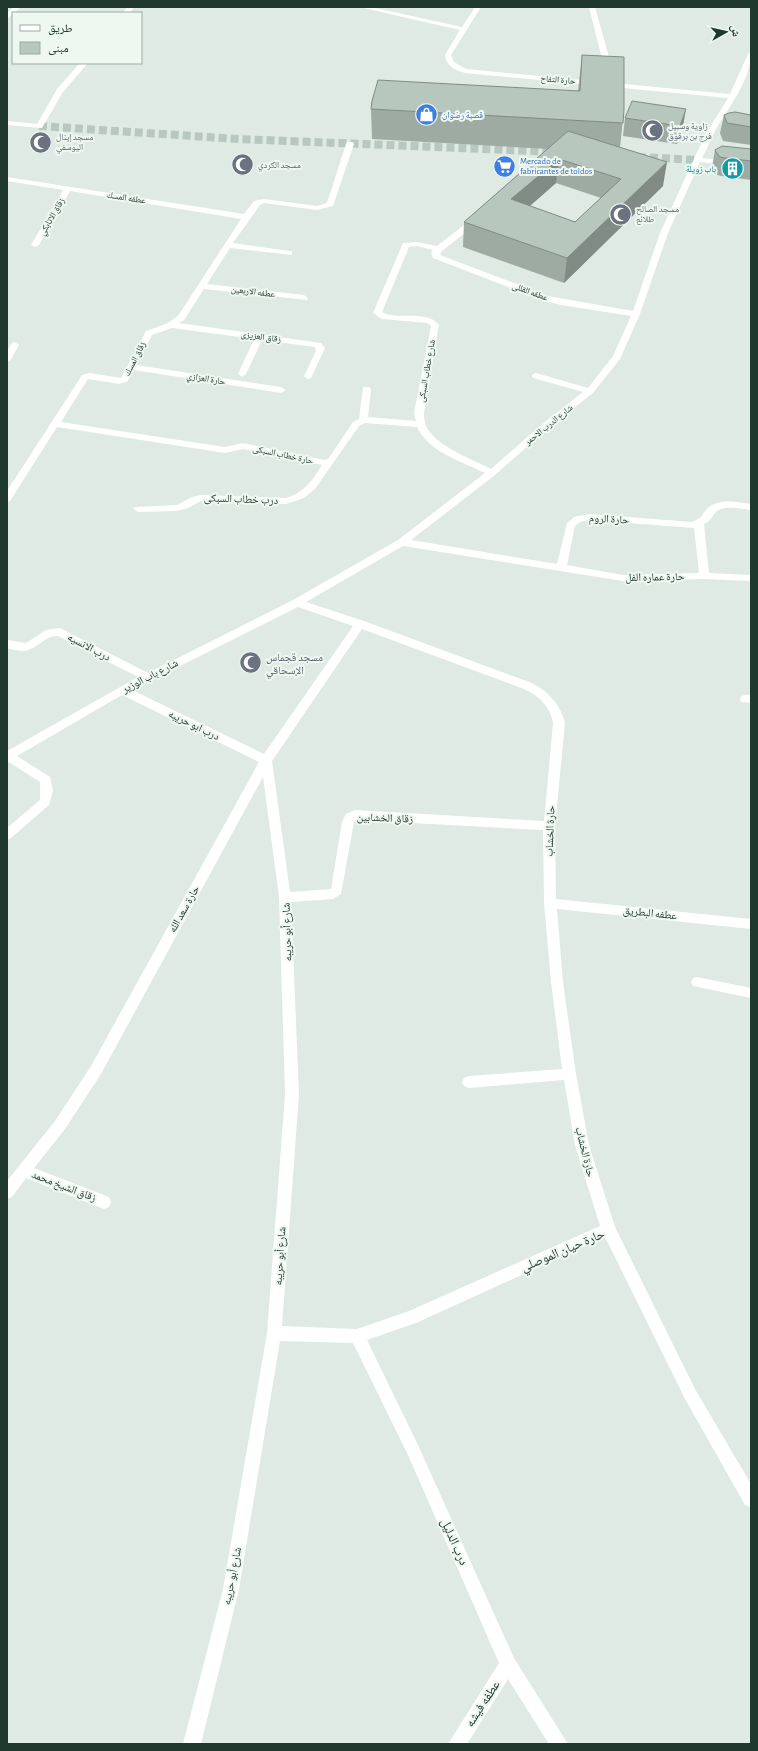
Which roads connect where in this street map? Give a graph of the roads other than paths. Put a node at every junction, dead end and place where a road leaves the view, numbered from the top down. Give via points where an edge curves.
1 (362, 7) edge
2 (478, 7) edge
3 (592, 7) edge
4 (378, 9) edge
5 (464, 29) junction
6 (751, 54) edge
7 (83, 64) edge
8 (613, 85) junction
9 (733, 96) junction
10 (7, 124) edge
11 (350, 144) dead end
12 (698, 160) junction
13 (751, 165) edge
14 (7, 180) edge
15 (68, 189) junction
16 (482, 216) edge
17 (246, 217) junction
18 (36, 245) dead end
19 (228, 245) junction
20 (439, 250) junction
21 (289, 253) dead end
22 (202, 286) junction
23 (304, 298) dead end
24 (636, 314) junction
25 (171, 325) junction
26 (259, 337) junction
27 (16, 345) dead end
28 (7, 358) edge
29 (130, 367) junction
30 (242, 374) dead end
31 (308, 376) dead end
32 (536, 376) dead end
33 (366, 388) dead end
34 (281, 390) dead end
35 (590, 391) junction
36 (362, 420) junction
37 (55, 424) junction
38 (420, 424) junction
39 (329, 462) junction
40 (492, 473) junction
41 (7, 500) edge
42 (751, 507) edge
43 (138, 509) dead end
44 (699, 523) junction
45 (402, 542) junction
46 (561, 568) junction
47 (704, 576) junction
48 (751, 578) edge
49 (297, 603) junction
50 (360, 624) junction
51 (7, 644) edge
52 (147, 678) junction
53 (122, 690) junction
54 (7, 756) edge
55 (266, 760) junction
56 (549, 826) junction
57 (7, 835) edge
58 (285, 897) junction
59 (550, 903) junction
60 (751, 924) edge
61 (697, 982) dead end
62 (751, 993) edge
63 (569, 1074) junction
64 (469, 1082) dead end
65 (24, 1171) junction
66 (7, 1192) edge
67 (104, 1202) dead end
68 (608, 1229) junction
69 (274, 1333) junction
70 (357, 1336) junction
71 (751, 1499) edge
72 (508, 1664) junction
73 (192, 1744) edge
74 (457, 1744) edge
75 (559, 1744) edge

1 - 4 street
2 - 5 street, حارة التفاح
3 - 8 street
4 - 5 street
5 - 8 street, حارة التفاح via 448,55 451,64 457,68 465,71
6 - 9 street, شارع الدرب الاحمر
7 - 10 street via 60,91 39,126
8 - 9 street, حارة التفاح
9 - 12 street, شارع الدرب الاحمر via 709,135
11 - 17 street, زقاق المسك via 330,204 317,208 264,201 257,203
12 - 13 street
12 - 24 street, شارع الدرب الاحمر via 664,233
14 - 15 street, عطفه المسك
15 - 17 street, عطفه المسك
15 - 18 street, زقاق الاتابكي
16 - 20 street
17 - 19 street, زقاق المسك
19 - 21 street
19 - 22 street, زقاق المسك
20 - 24 street, عطفه القللى via 436,254 438,258 545,298
20 - 38 street, شارع خطاب السبكى via 417,244 406,245 377,311 382,316 429,321 435,325 419,413
22 - 23 street, عطفه الاربعين
22 - 25 street, زقاق المسك via 181,318
24 - 35 street, شارع الدرب الاحمر via 617,357
25 - 26 street, زقاق العزيزى
25 - 29 street, زقاق المسك via 149,333
26 - 30 street
26 - 31 street, زقاق العزيزى via 318,345 321,348
27 - 28 street
29 - 34 street, حارة العزازي
29 - 37 street, زقاق المسك via 122,381 85,377
32 - 35 street
33 - 36 street
35 - 40 street, شارع الدرب الاحمر
36 - 38 street
36 - 39 street, حارة خطاب السبكى via 356,424
37 - 39 street, حارة خطاب السبكى via 225,450 243,446 323,463
37 - 41 street, زقاق المسك
38 - 40 street via 436,443
39 - 43 street, درب خطاب السبكى via 310,490 296,499 286,501 201,498 191,500 178,508
40 - 45 street, شارع الدرب الاحمر
42 - 44 street via 717,507
44 - 46 street, حارة الروم via 692,525 589,517 577,519 570,525
44 - 47 street
45 - 46 street
45 - 49 street, شارع الدرب الاحمر
46 - 47 street, حارة عماره الفل via 623,578
47 - 48 street, حارة عماره الفل
49 - 50 street, حارة الخشاب
49 - 52 street, شارع باب الوزير
50 - 55 street, حارة سعد الله
50 - 56 street, حارة الخشاب via 528,686 541,692 550,701 557,712 559,723
51 - 52 street, درب الانسيه via 24,647 48,632 60,632
52 - 53 street, شارع باب الوزير
53 - 54 street, شارع باب الوزير
53 - 55 street, درب ابو حريبه
54 - 57 street via 46,780 47,791 45,802
55 - 58 street, شارع أبو حريبه
55 - 65 street, حارة سعد الله via 96,1070 60,1125
56 - 58 street, زقاق الخشابين via 355,815 350,817 348,822 337,891 333,894
56 - 59 street, حارة الخشاب
58 - 69 street, شارع أبو حريبه via 292,1094
59 - 60 street, عطفه البطريق
59 - 63 street, حارة الخشاب
61 - 62 street
63 - 64 street
63 - 68 street, حارة الخشاب via 582,1145
65 - 66 street, حارة سعد الله
65 - 67 street, زقاق الشيخ محمد
68 - 70 street, حارة حيان الموصلي via 411,1318
68 - 71 street, حارة حيان الموصلي via 690,1394
69 - 70 street, حارة حيان الموصلي
69 - 73 street, شارع أبو حريبه via 231,1589
70 - 72 street, درب الدليل via 414,1450
72 - 74 street, عطفه فيشه
72 - 75 street, درب الدليل

